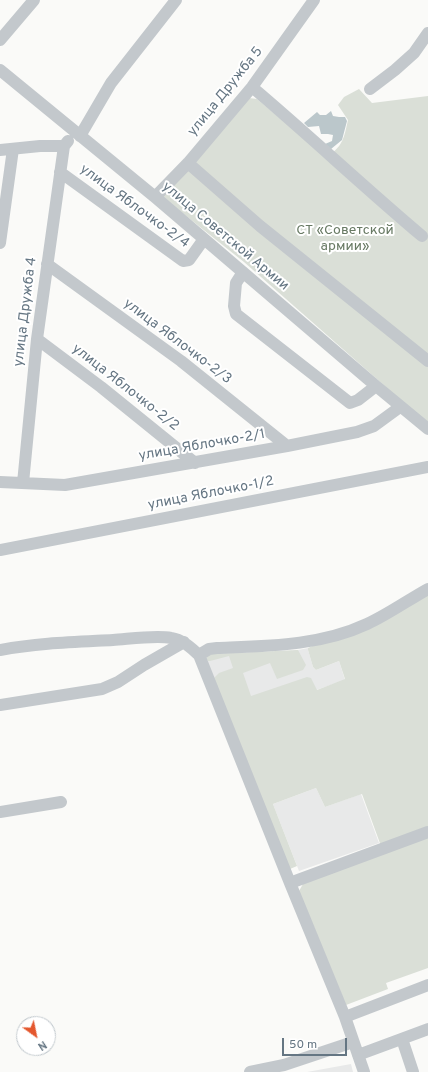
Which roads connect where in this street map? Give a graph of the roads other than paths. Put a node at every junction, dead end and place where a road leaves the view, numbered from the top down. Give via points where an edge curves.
1 (34, 0) edge
2 (176, 0) edge
3 (314, 0) edge
4 (428, 32) edge
5 (0, 40) edge
6 (0, 70) edge
7 (252, 87) junction
8 (370, 89) dead end
9 (78, 134) junction
10 (64, 146) junction
11 (13, 149) junction
12 (0, 150) edge
13 (188, 163) junction
14 (60, 172) junction
15 (155, 198) junction
16 (422, 236) dead end
17 (204, 239) junction
18 (0, 242) edge
19 (47, 264) junction
20 (243, 272) junction
21 (37, 339) junction
22 (428, 361) edge
23 (376, 386) junction
24 (400, 407) junction
25 (428, 429) edge
26 (288, 446) junction
27 (195, 463) junction
28 (428, 467) edge
29 (0, 482) edge
30 (23, 483) junction
31 (0, 550) edge
32 (428, 589) edge
33 (184, 642) junction
34 (0, 650) edge
35 (199, 655) junction
36 (0, 705) edge
37 (61, 802) dead end
38 (0, 812) edge
39 (428, 832) edge
40 (290, 883) junction
41 (428, 985) edge
42 (345, 1017) junction
43 (428, 1028) edge
44 (402, 1039) junction
45 (354, 1042) junction
46 (358, 1055) junction
47 (250, 1072) edge
48 (364, 1072) edge
49 (413, 1072) edge

1 - 5 street
2 - 9 street via 111,83
3 - 7 street, улица Дружба 5
4 - 8 street via 414,53
6 - 9 street, улица Советской Армии
7 - 13 street, улица Дружба 5
7 - 16 street
9 - 10 street
9 - 15 street, улица Советской Армии
10 - 11 street
10 - 14 street, улица Дружба 4
11 - 12 street
11 - 18 street
13 - 15 street, улица Дружба 5
13 - 22 street via 260,226
14 - 17 street, улица Яблочко-2/4 via 183,261 189,260
14 - 19 street, улица Дружба 4
15 - 17 street, улица Советской Армии
17 - 20 street, улица Советской Армии
19 - 21 street, улица Дружба 4
19 - 26 street, улица Яблочко-2/3 via 181,361
20 - 23 street, улица Советской Армии
20 - 23 street via 236,283 236,314 350,403
21 - 27 street, улица Яблочко-2/2
21 - 30 street, улица Дружба 4
23 - 24 street, улица Советской Армии
24 - 25 street, улица Советской Армии
24 - 26 street, улица Яблочко-2/1 via 374,426 357,432
26 - 27 street, улица Яблочко-2/1
27 - 30 street, улица Яблочко-2/1 via 65,485
28 - 31 street, улица Яблочко-1/2
29 - 30 street, улица Яблочко-2/1
32 - 35 street via 368,624 332,636 300,643 209,649
33 - 34 street via 170,638 136,638 20,646
33 - 35 street
33 - 36 street via 102,689
35 - 40 street
37 - 38 street
39 - 40 street
40 - 42 street
41 - 42 street
42 - 45 street
43 - 44 street
44 - 46 street
44 - 49 street
45 - 46 street
45 - 47 street via 284,1065
46 - 48 street

